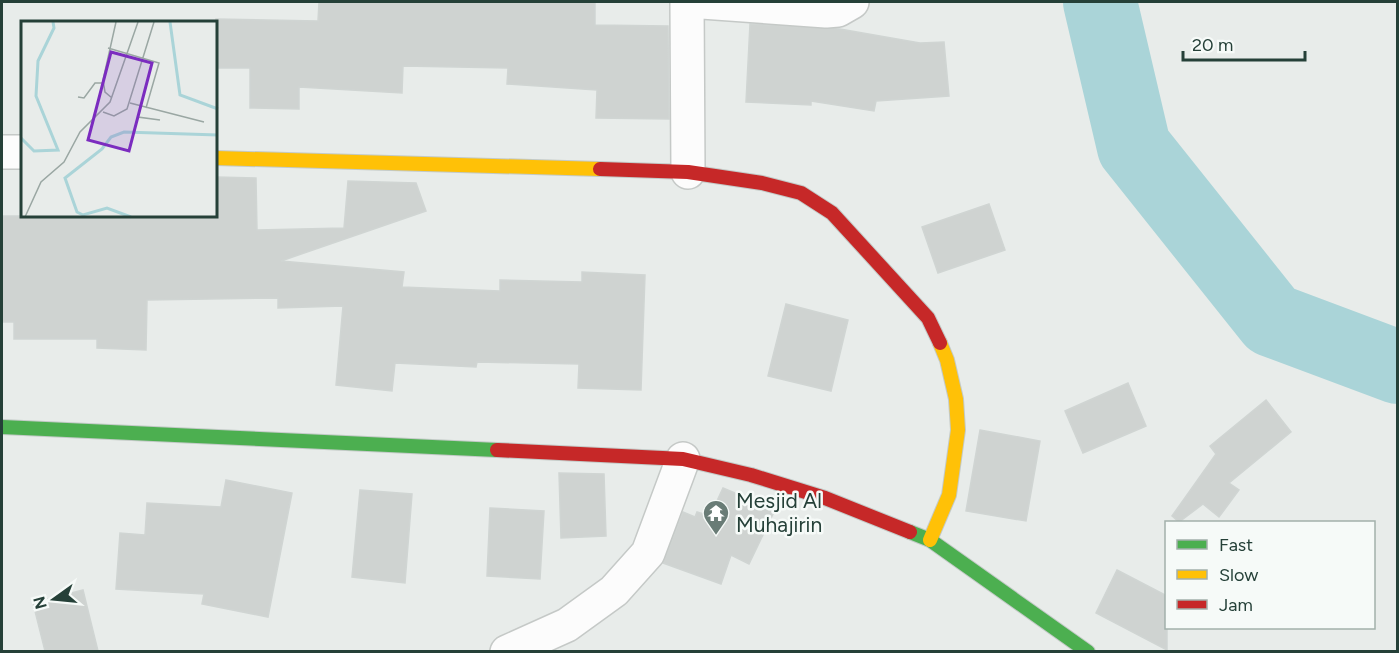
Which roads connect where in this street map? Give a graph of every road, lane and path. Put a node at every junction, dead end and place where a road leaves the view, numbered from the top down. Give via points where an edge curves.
1 (687, 2) edge
2 (702, 2) edge
3 (852, 2) edge
4 (2, 152) edge
5 (21, 152) edge
6 (218, 158) edge
7 (688, 172) junction
8 (2, 427) edge
9 (683, 459) junction
10 (930, 540) junction
11 (507, 651) edge
12 (1089, 651) edge

1 - 7 street
2 - 3 street via 826,11
4 - 5 street
6 - 7 main road
7 - 10 main road via 762,183 809,198 832,213 928,318 947,360 958,430 949,495
8 - 9 main road
9 - 10 main road via 825,498
9 - 11 street via 648,553 614,591 567,625
10 - 12 main road

